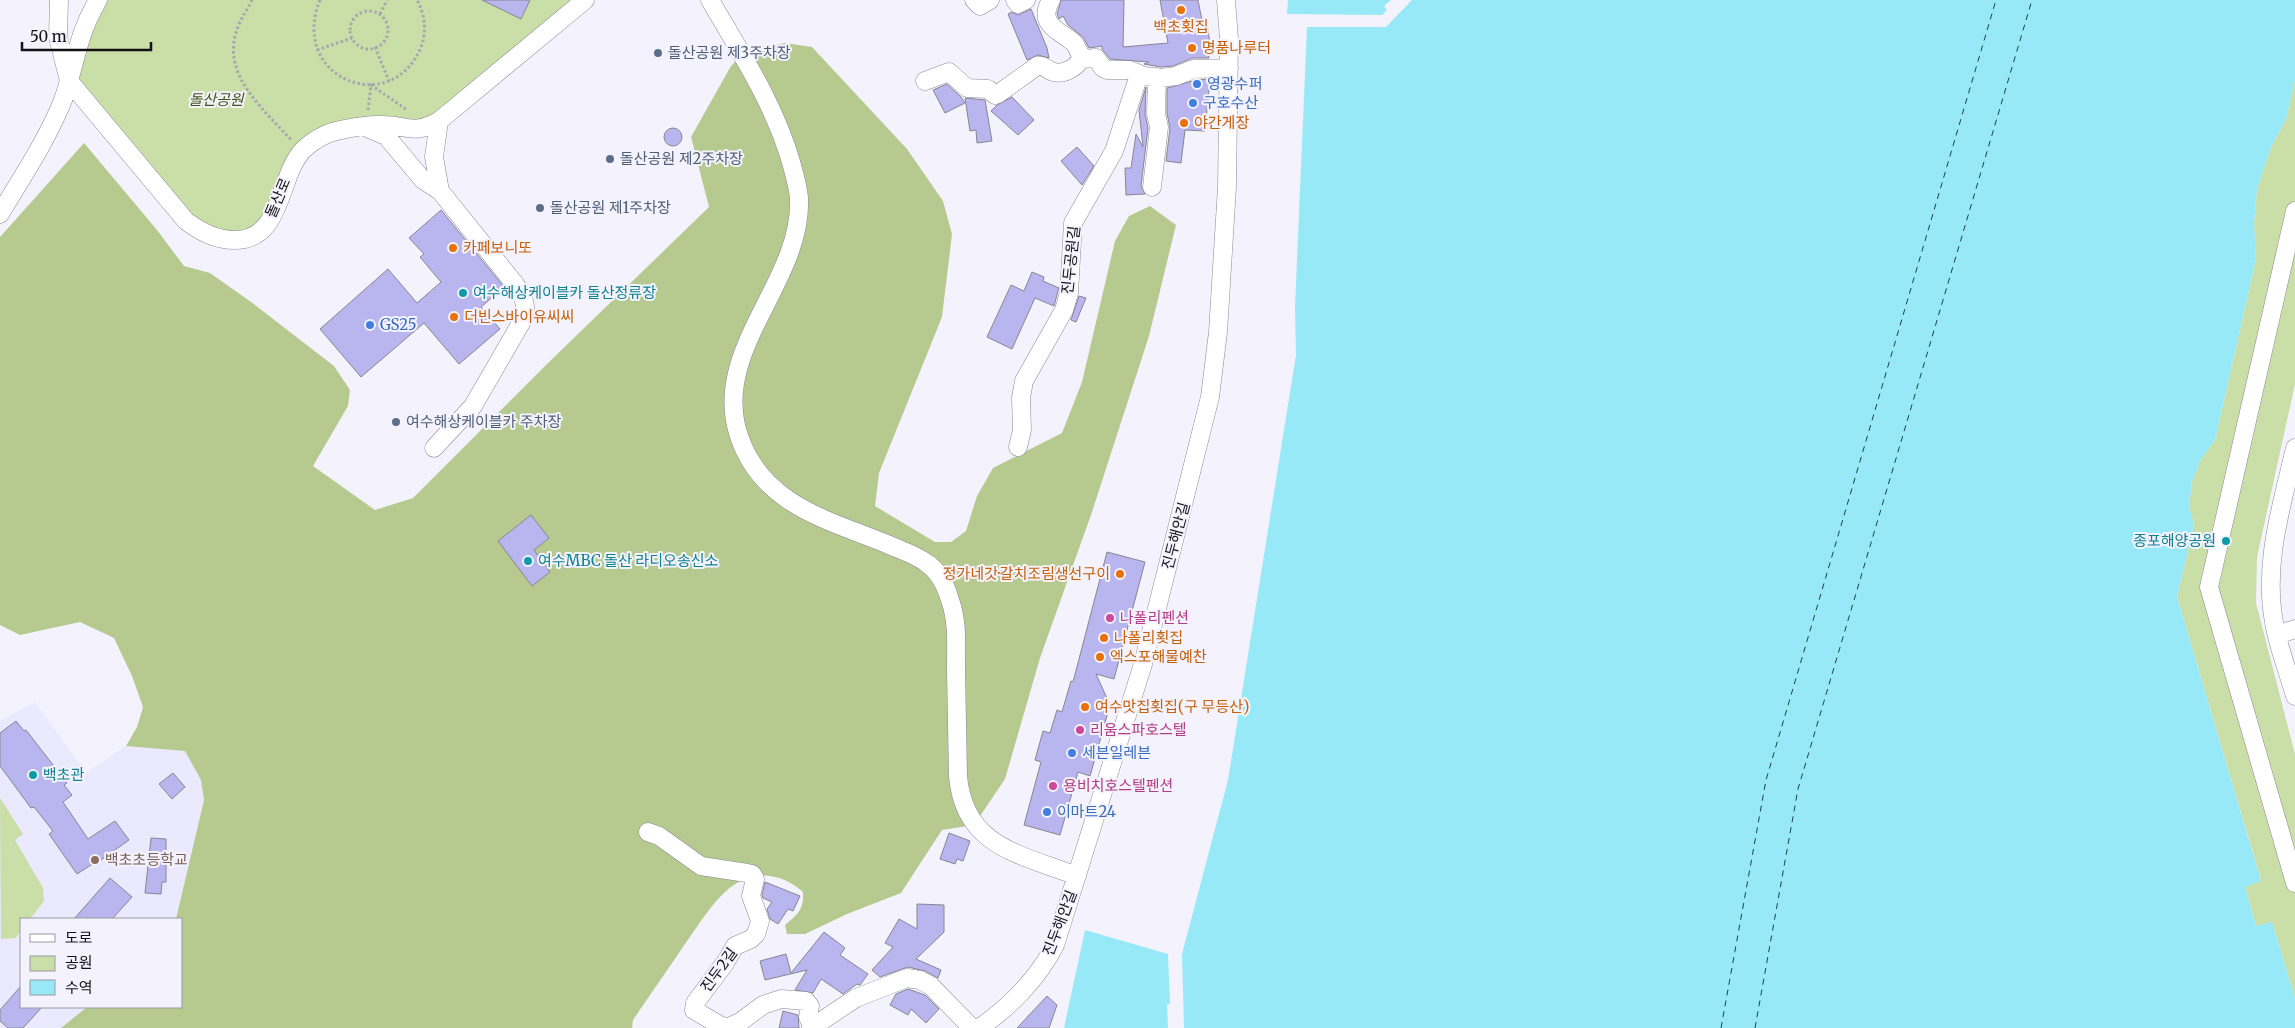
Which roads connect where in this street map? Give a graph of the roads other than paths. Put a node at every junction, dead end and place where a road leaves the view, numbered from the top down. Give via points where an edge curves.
1 (58, 0) edge
2 (98, 0) edge
3 (585, 0) edge
4 (710, 0) edge
5 (974, 0) edge
6 (990, 0) edge
7 (1015, 0) edge
8 (1026, 0) edge
9 (1226, 0) edge
10 (1045, 3) edge
11 (1082, 59) junction
12 (1229, 68) junction
13 (1148, 76) junction
14 (69, 81) junction
15 (925, 81) dead end
16 (439, 121) junction
17 (366, 127) junction
18 (1152, 187) dead end
19 (440, 191) junction
20 (2295, 211) edge
21 (0, 214) edge
22 (434, 448) dead end
23 (1018, 448) dead end
24 (2295, 448) edge
25 (2295, 629) edge
26 (2277, 635) junction
27 (2295, 696) edge
28 (648, 832) dead end
29 (1077, 876) junction
30 (2295, 883) edge
31 (812, 1027) edge
32 (972, 1028) edge
33 (979, 1028) edge

1 - 14 street via 58,37
2 - 14 street via 81,32
3 - 16 street, 돌산로
4 - 29 street via 772,107 799,197 790,252 751,334 737,380 736,420 745,450 766,481 791,503 810,514 908,553 933,569 946,588 956,619 958,776 959,794 965,810 974,825 994,842
5 - 6 street via 980,6
7 - 8 street via 1018,4
9 - 12 street, 진두해안길
10 - 11 street via 1049,22 1075,45
11 - 13 street via 1096,58 1107,70 1130,70
11 - 15 street via 1060,73 1037,66 995,95 988,89 967,88 948,72
12 - 13 street via 1194,69 1168,78
12 - 29 street, 진두해안길 via 1227,187 1218,332 1210,397 1143,664
13 - 18 street via 1159,127
13 - 23 street, 진두공원길 via 1114,151 1073,223 1069,293 1064,310 1024,381 1021,398 1023,423
14 - 17 street, 돌산로 via 186,221 212,236 238,240 256,236 274,213 291,169 313,141 328,134
14 - 21 street via 54,120
16 - 17 street, 돌산로 via 422,130 386,125
16 - 19 street via 434,157
17 - 19 street via 386,136 423,180
19 - 22 street via 523,295 526,311 473,406
20 - 30 street via 2209,587
24 - 26 street via 2272,564 2272,607
25 - 26 street
26 - 27 street
28 - 31 street, 진두2길 via 659,836 701,866 752,874 755,879 751,896 760,921 756,934 735,946 695,1003 694,1010 721,1026 729,1027 781,999 806,1000 810,1006 808,1017
29 - 33 street, 진두해안길 via 1048,958 1011,1002
31 - 32 street, 진두2길 via 856,998 907,978 931,986

